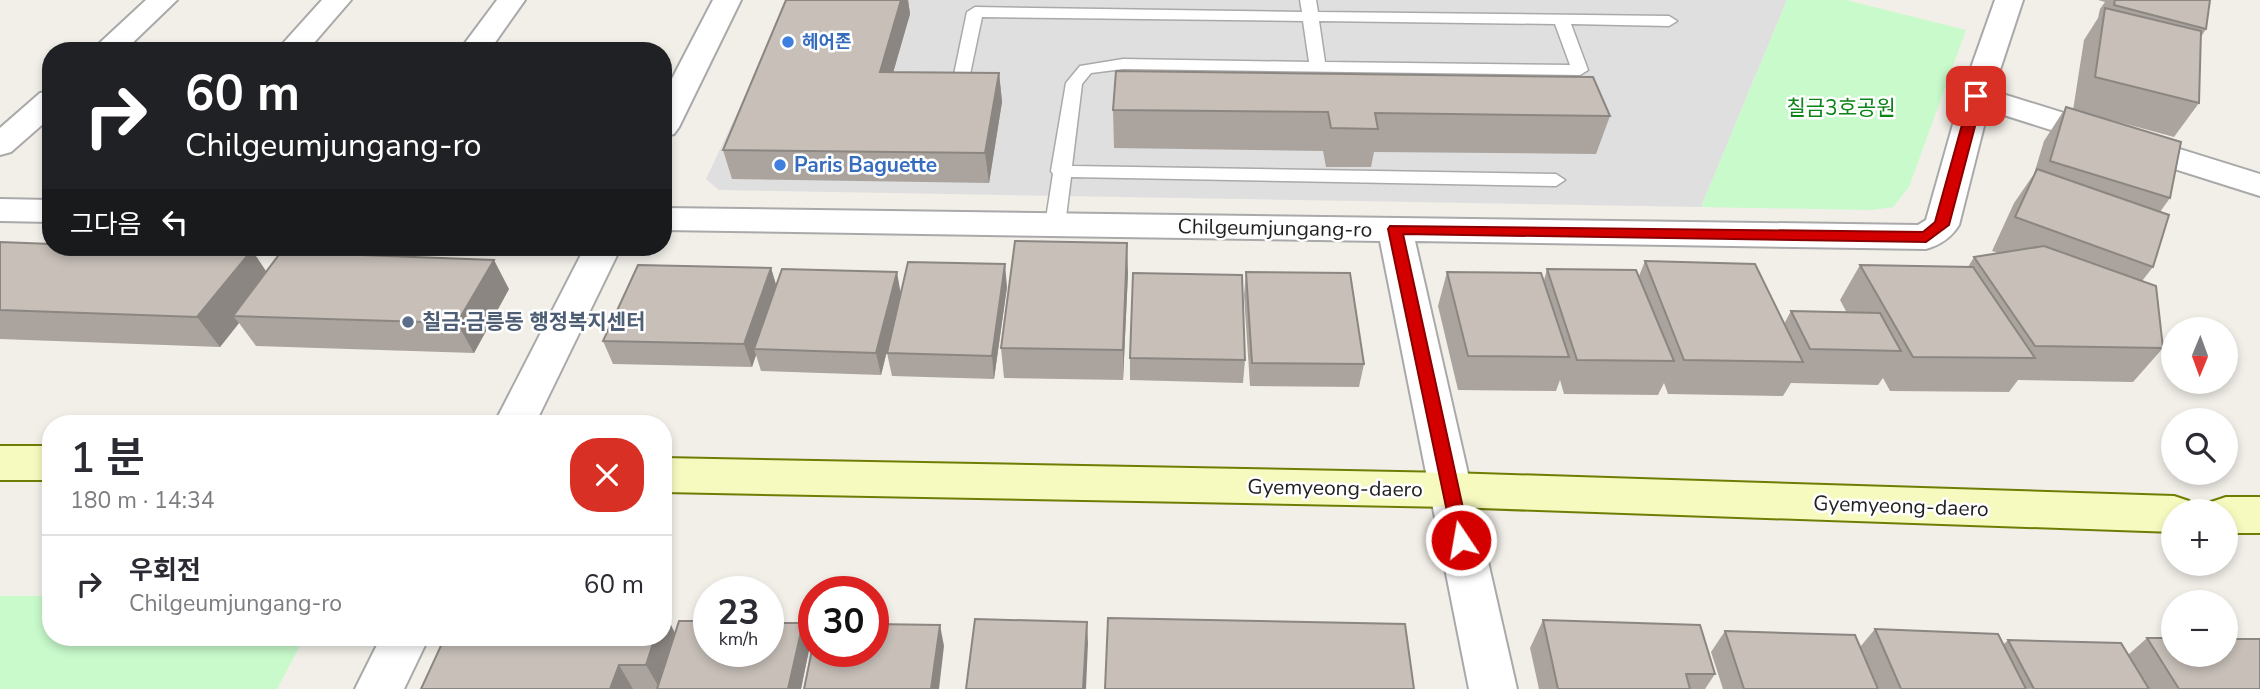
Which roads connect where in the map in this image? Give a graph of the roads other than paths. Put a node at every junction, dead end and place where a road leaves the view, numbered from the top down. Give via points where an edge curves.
1 (163, 0) edge
2 (337, 0) edge
3 (511, 0) edge
4 (727, 0) edge
5 (2009, 0) edge
6 (1309, 8) edge
7 (1561, 20) junction
8 (1669, 21) dead end
9 (116, 42) edge
10 (298, 42) edge
11 (481, 42) edge
12 (1318, 67) junction
13 (960, 84) edge
14 (1976, 96) junction
15 (42, 108) edge
16 (672, 109) edge
17 (0, 145) edge
18 (1060, 171) junction
19 (1556, 180) dead end
20 (2260, 185) edge
21 (0, 210) edge
22 (42, 211) edge
23 (672, 219) edge
24 (1055, 225) junction
25 (1395, 229) junction
26 (598, 256) edge
27 (518, 415) edge
28 (0, 463) edge
29 (42, 463) edge
30 (672, 475) edge
31 (1450, 490) junction
32 (2161, 514) edge
33 (2238, 515) edge
34 (2260, 515) edge
35 (400, 646) edge
36 (379, 689) edge
37 (1493, 689) edge

1 - 9 street
2 - 10 street
3 - 11 street
4 - 16 street
5 - 14 street, Chilgeumjungang-ro
6 - 7 lane
6 - 12 lane
6 - 13 lane via 975,12
7 - 8 lane
7 - 12 lane via 1580,70
12 - 18 lane via 1123,64 1086,69 1074,83
14 - 20 street
14 - 25 street, Chilgeumjungang-ro via 1942,225 1926,237
15 - 17 street
18 - 19 lane
18 - 24 lane
21 - 22 street
23 - 24 street, Chilgeumjungang-ro
24 - 25 street, Chilgeumjungang-ro
25 - 31 street
26 - 27 street
28 - 29 street
30 - 31 street, Gyemyeong-daero
31 - 32 street, Gyemyeong-daero
31 - 37 street
33 - 34 street
35 - 36 street

